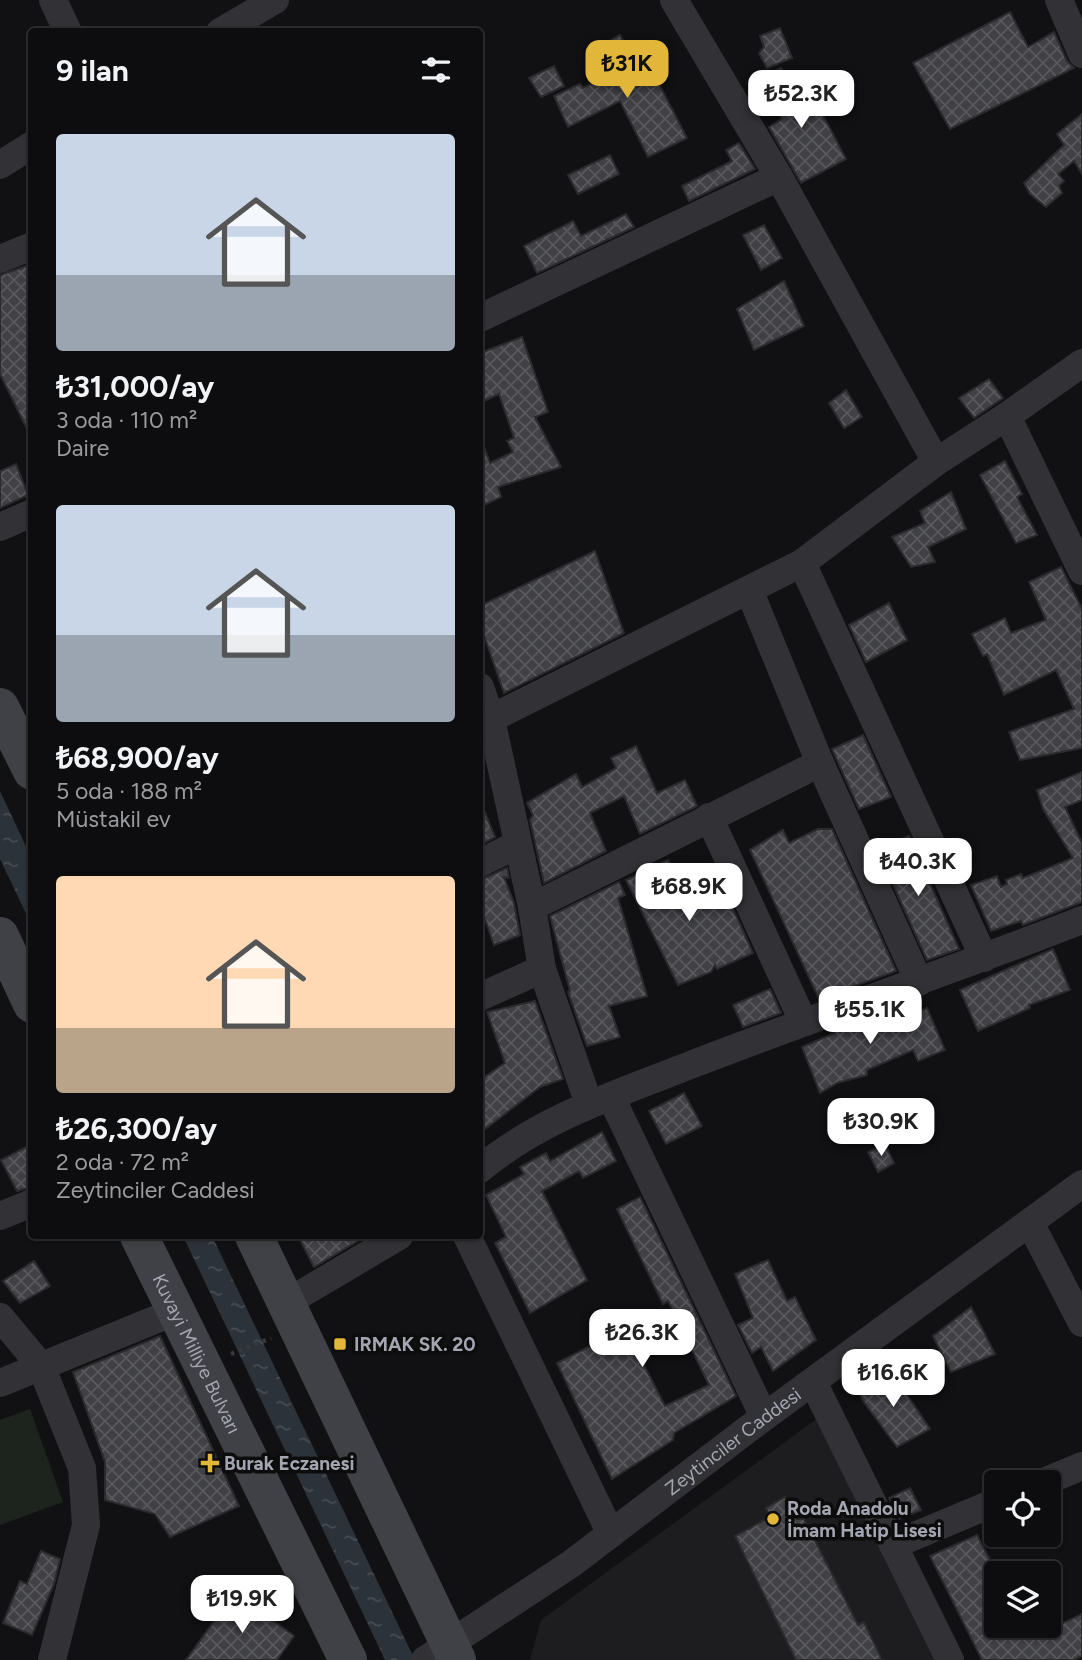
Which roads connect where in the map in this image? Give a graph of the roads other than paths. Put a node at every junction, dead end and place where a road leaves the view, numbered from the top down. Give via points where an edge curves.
1 (53, 0) edge
2 (275, 0) edge
3 (674, 0) edge
4 (1059, 0) edge
5 (66, 28) edge
6 (227, 28) edge
7 (1082, 54) edge
8 (28, 148) edge
9 (0, 165) edge
10 (779, 177) junction
11 (28, 248) edge
12 (0, 259) edge
13 (483, 317) edge
14 (1082, 363) edge
15 (1006, 416) junction
16 (936, 462) junction
17 (28, 515) edge
18 (0, 527) edge
19 (802, 563) junction
20 (1082, 571) edge
21 (749, 590) junction
22 (0, 707) edge
23 (485, 721) edge
24 (28, 763) edge
25 (820, 763) junction
26 (709, 817) junction
27 (518, 844) junction
28 (483, 862) edge
29 (532, 907) junction
30 (1081, 926) edge
31 (2, 945) edge
32 (984, 958) junction
33 (542, 969) junction
34 (919, 982) junction
35 (28, 996) edge
36 (483, 996) edge
37 (803, 1021) junction
38 (600, 1100) junction
39 (483, 1167) edge
40 (1082, 1184) edge
41 (28, 1205) edge
42 (0, 1216) edge
43 (1030, 1223) junction
44 (140, 1239) edge
45 (255, 1239) edge
46 (395, 1239) edge
47 (468, 1239) edge
48 (174, 1312) junction
49 (0, 1317) edge
50 (284, 1318) junction
51 (1082, 1323) edge
52 (41, 1366) junction
53 (813, 1382) junction
54 (0, 1383) edge
55 (764, 1417) junction
56 (1082, 1466) edge
57 (1061, 1475) edge
58 (984, 1507) edge
59 (611, 1534) junction
60 (893, 1545) junction
61 (444, 1655) edge
62 (52, 1660) edge
63 (348, 1660) edge
64 (950, 1660) edge

1 - 5 street
2 - 6 street
3 - 10 street
4 - 7 street
8 - 9 street
10 - 13 street
10 - 16 street
11 - 12 street
14 - 15 street
15 - 16 street
15 - 20 street
16 - 19 street
17 - 18 street
19 - 21 street
19 - 32 street
21 - 23 street
21 - 25 street
22 - 24 main road
23 - 27 street
25 - 26 street
25 - 34 street
26 - 29 street
26 - 37 street
27 - 28 street
27 - 29 street
29 - 33 street
30 - 32 street
31 - 35 main road
32 - 34 street
33 - 36 street
33 - 38 street
34 - 37 street
37 - 38 street
38 - 39 street via 509,1145
38 - 55 street
40 - 43 street, Zeytinciler Caddesi
41 - 42 street
43 - 51 street
43 - 53 street, Zeytinciler Caddesi
44 - 48 main road, Kuvayi Milliye Bulvarı
45 - 50 main road
46 - 50 street
47 - 59 street
48 - 52 street
48 - 63 main road, Kuvayi Milliye Bulvarı
49 - 52 street
50 - 61 main road
52 - 54 street
52 - 62 street via 82,1468 86,1525
53 - 55 street, Zeytinciler Caddesi
53 - 60 street
55 - 59 street, Zeytinciler Caddesi
56 - 57 street
58 - 60 street
59 - 61 street, Zeytinciler Caddesi
60 - 64 street

